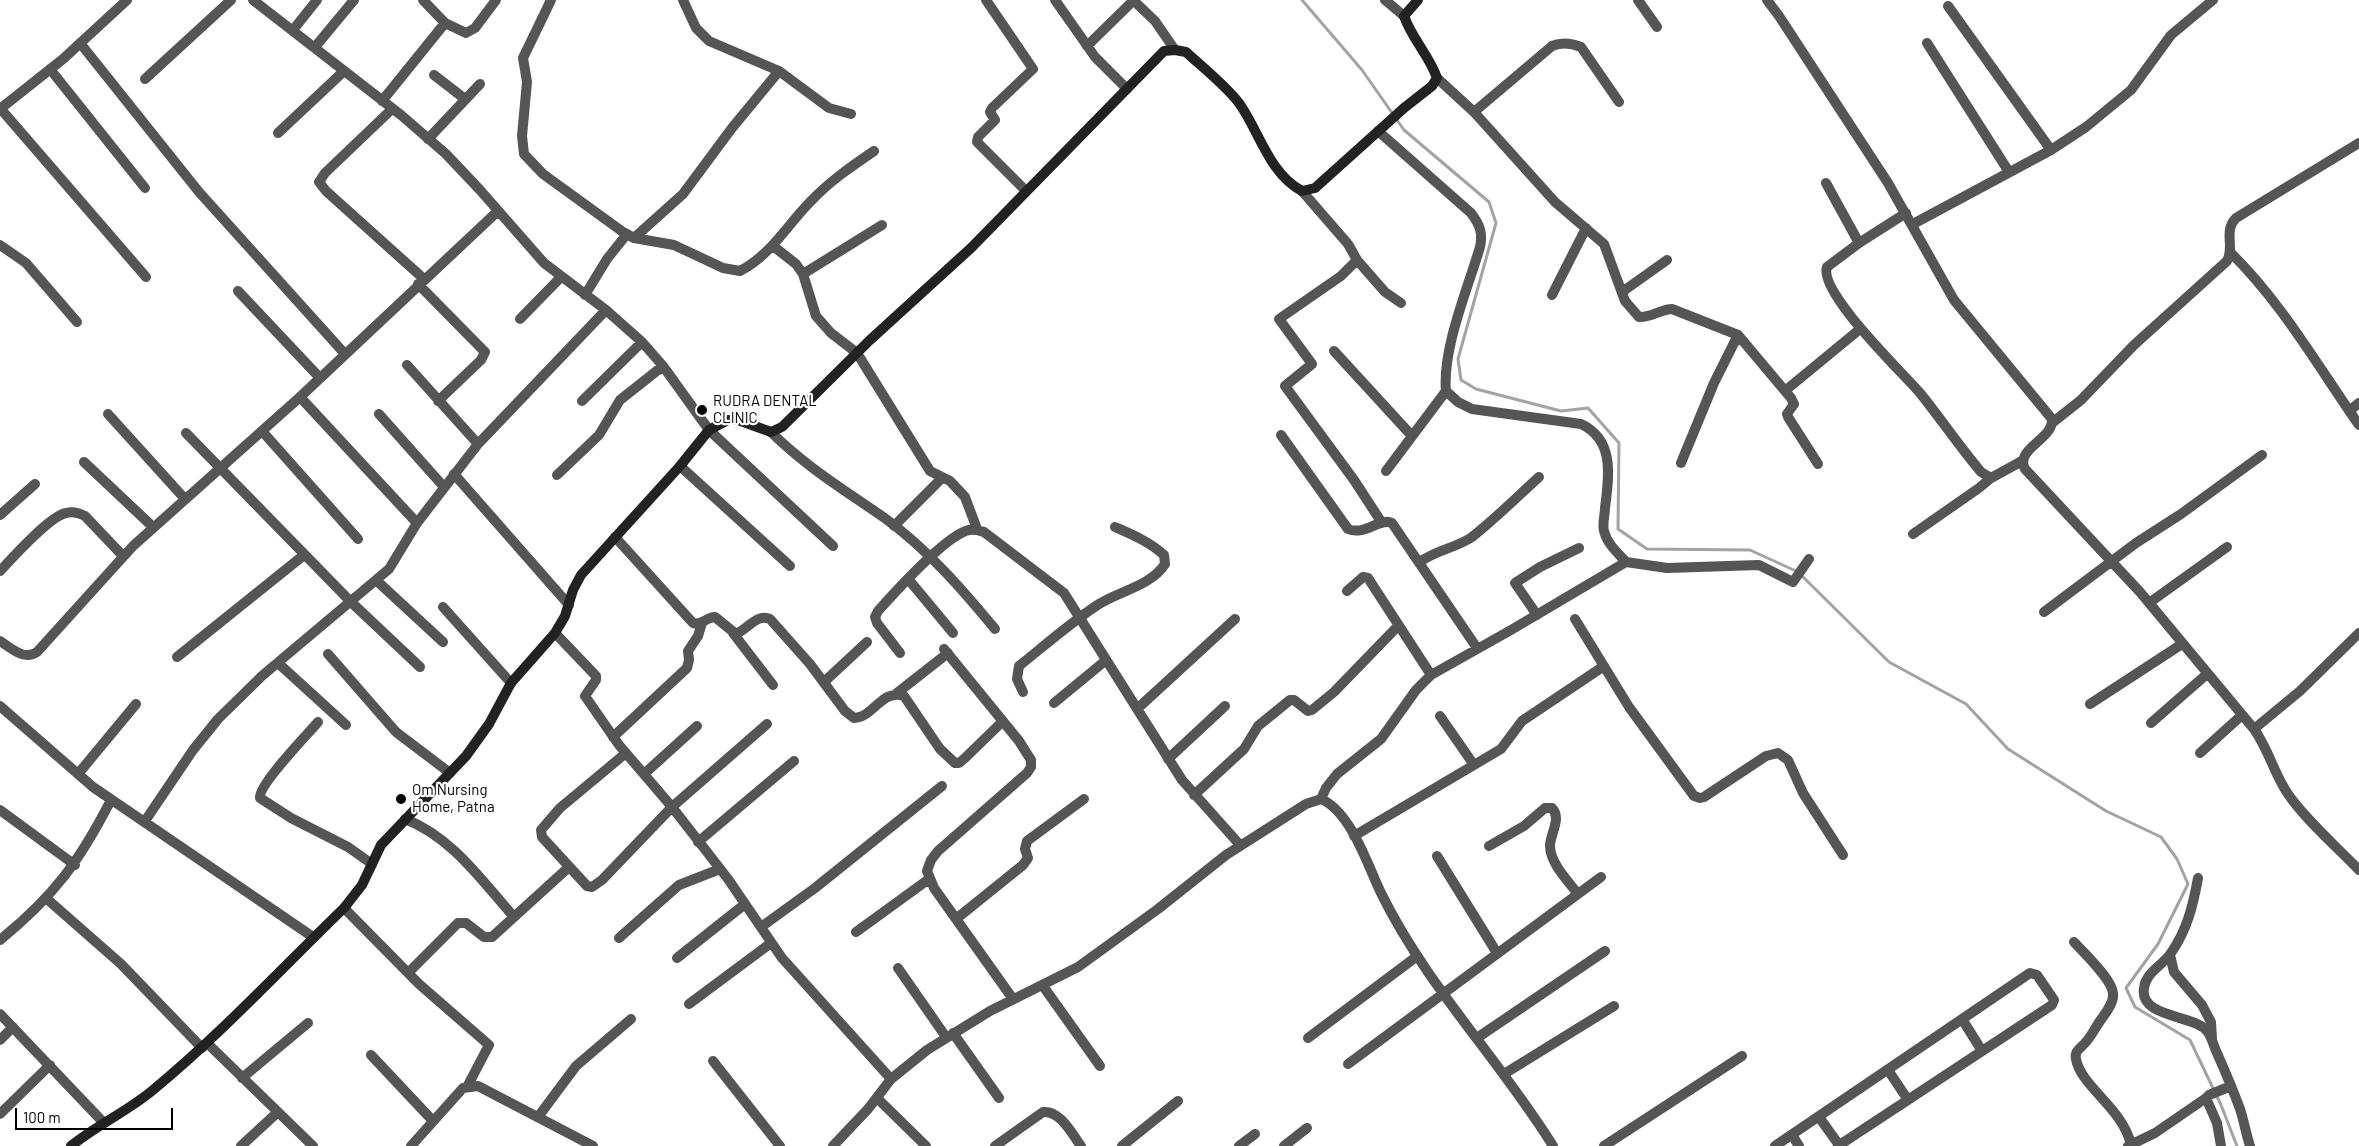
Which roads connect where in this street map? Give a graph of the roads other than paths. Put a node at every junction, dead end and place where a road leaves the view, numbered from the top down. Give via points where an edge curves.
1 (127, 0) edge
2 (231, 0) edge
3 (253, 0) edge
4 (317, 0) edge
5 (354, 0) edge
6 (422, 0) edge
7 (496, 0) edge
8 (551, 0) edge
9 (682, 0) edge
10 (986, 0) edge
11 (1055, 0) edge
12 (1385, 0) edge
13 (1418, 0) edge
14 (1638, 0) edge
15 (1767, 0) edge
16 (2213, 0) edge
17 (1134, 1) edge
18 (1948, 6) dead end
19 (1404, 16) junction
20 (445, 23) junction
21 (1657, 27) dead end
22 (294, 30) junction
23 (80, 43) junction
24 (1927, 44) dead end
25 (1088, 46) junction
26 (315, 47) junction
27 (1175, 50) junction
28 (50, 69) junction
29 (344, 71) junction
30 (779, 71) junction
31 (434, 75) dead end
32 (1438, 78) junction
33 (145, 79) dead end
34 (480, 84) dead end
35 (1127, 89) junction
36 (465, 99) junction
37 (382, 101) junction
38 (1619, 102) dead end
39 (0, 108) edge
40 (392, 109) junction
41 (1474, 112) junction
42 (851, 114) dead end
43 (1380, 129) junction
44 (278, 133) dead end
45 (428, 139) junction
46 (2359, 142) edge
47 (2051, 150) junction
48 (874, 151) dead end
49 (2009, 172) junction
50 (1826, 183) dead end
51 (145, 188) dead end
52 (1026, 191) junction
53 (1302, 191) junction
54 (498, 211) junction
55 (1906, 213) junction
56 (1913, 224) junction
57 (882, 225) dead end
58 (1586, 228) junction
59 (630, 236) junction
60 (1858, 243) junction
61 (0, 245) edge
62 (774, 246) junction
63 (2230, 252) junction
64 (1357, 260) junction
65 (1667, 260) dead end
66 (803, 274) junction
67 (146, 277) dead end
68 (561, 277) junction
69 (421, 281) junction
70 (238, 291) dead end
71 (1622, 292) junction
72 (1552, 294) dead end
73 (585, 295) junction
74 (1401, 303) dead end
75 (606, 310) junction
76 (520, 319) dead end
77 (77, 322) dead end
78 (1860, 330) junction
79 (1738, 335) junction
80 (642, 342) junction
81 (1334, 351) dead end
82 (857, 353) junction
83 (344, 354) junction
84 (407, 365) dead end
85 (663, 366) junction
86 (320, 378) junction
87 (1786, 390) junction
88 (1446, 391) junction
89 (300, 397) junction
90 (438, 401) junction
91 (582, 401) dead end
92 (2359, 403) edge
93 (2349, 411) junction
94 (108, 414) dead end
95 (379, 414) dead end
96 (2052, 423) junction
97 (2359, 425) edge
98 (710, 430) junction
99 (262, 431) junction
100 (771, 432) junction
101 (186, 433) dead end
102 (1281, 435) dead end
103 (1412, 436) junction
104 (478, 444) junction
105 (2262, 455) dead end
106 (2022, 461) junction
107 (84, 462) dead end
108 (1681, 463) dead end
109 (1818, 464) dead end
110 (680, 466) junction
111 (220, 469) junction
112 (1386, 471) dead end
113 (454, 474) junction
114 (557, 475) dead end
115 (1539, 477) dead end
116 (942, 478) junction
117 (1991, 478) junction
118 (35, 484) dead end
119 (444, 487) junction
120 (185, 499) junction
121 (0, 515) edge
122 (417, 523) junction
123 (1382, 523) junction
124 (894, 526) junction
125 (1115, 527) dead end
126 (153, 528) junction
127 (977, 529) junction
128 (1913, 534) dead end
129 (615, 536) junction
130 (358, 539) dead end
131 (833, 546) dead end
132 (2227, 547) dead end
133 (1579, 548) dead end
134 (304, 555) junction
135 (123, 556) junction
136 (931, 558) junction
137 (1420, 562) junction
138 (1626, 562) junction
139 (1807, 562) dead end
140 (2112, 562) junction
141 (790, 566) dead end
142 (0, 571) edge
143 (909, 580) junction
144 (378, 581) junction
145 (1347, 590) dead end
146 (351, 602) junction
147 (2150, 603) junction
148 (569, 605) junction
149 (443, 607) dead end
150 (2044, 612) dead end
151 (1537, 615) junction
152 (1080, 618) junction
153 (1235, 619) dead end
154 (1575, 620) dead end
155 (702, 623) junction
156 (1398, 626) junction
157 (995, 629) dead end
158 (555, 633) junction
159 (733, 633) junction
160 (953, 633) dead end
161 (2359, 633) edge
162 (0, 642) edge
163 (443, 642) dead end
164 (867, 642) dead end
165 (2182, 644) junction
166 (1477, 648) junction
167 (900, 652) dead end
168 (328, 654) dead end
169 (177, 658) dead end
170 (1105, 661) junction
171 (278, 663) junction
172 (1604, 666) junction
173 (420, 667) dead end
174 (1431, 674) junction
175 (2207, 674) junction
176 (824, 682) junction
177 (511, 683) junction
178 (773, 685) dead end
179 (1023, 692) dead end
180 (897, 694) junction
181 (1054, 703) dead end
182 (136, 704) dead end
183 (2090, 704) dead end
184 (0, 706) edge
185 (1225, 706) dead end
186 (1137, 709) junction
187 (2242, 715) junction
188 (1440, 716) dead end
189 (1003, 721) junction
190 (318, 722) dead end
191 (2151, 723) dead end
192 (767, 724) dead end
193 (346, 725) dead end
194 (697, 726) dead end
195 (2254, 729) junction
196 (613, 737) junction
197 (2200, 752) dead end
198 (626, 753) junction
199 (1168, 759) junction
200 (794, 761) dead end
201 (1474, 765) junction
202 (450, 772) junction
203 (78, 774) junction
204 (644, 774) junction
205 (942, 786) dead end
206 (1194, 795) junction
207 (1084, 799) dead end
208 (1321, 799) junction
209 (111, 800) junction
210 (672, 807) junction
211 (0, 810) edge
212 (404, 820) junction
213 (145, 821) junction
214 (1354, 836) junction
215 (698, 842) junction
216 (1240, 845) junction
217 (1489, 846) dead end
218 (1843, 855) dead end
219 (1437, 856) dead end
220 (372, 864) junction
221 (74, 865) junction
222 (569, 868) junction
223 (720, 869) junction
224 (2359, 870) edge
225 (1601, 877) dead end
226 (2198, 878) dead end
227 (929, 879) junction
228 (1578, 894) junction
229 (47, 899) junction
230 (745, 904) junction
231 (344, 908) junction
232 (514, 917) junction
233 (956, 919) junction
234 (761, 926) junction
235 (856, 932) dead end
236 (313, 937) junction
237 (619, 938) dead end
238 (0, 940) edge
239 (2074, 942) dead end
240 (771, 943) junction
241 (1605, 951) dead end
242 (1497, 953) junction
243 (2170, 955) junction
244 (1416, 957) junction
245 (677, 958) dead end
246 (898, 968) dead end
247 (408, 973) junction
248 (1043, 986) junction
249 (1442, 993) junction
250 (1013, 999) junction
251 (689, 1004) dead end
252 (1614, 1006) dead end
253 (0, 1014) edge
254 (631, 1019) dead end
255 (1962, 1019) junction
256 (308, 1023) dead end
257 (13, 1027) junction
258 (949, 1035) junction
259 (1308, 1038) dead end
260 (1477, 1038) junction
261 (0, 1040) edge
262 (2212, 1042) junction
263 (204, 1045) junction
264 (1982, 1051) junction
265 (371, 1055) dead end
266 (1742, 1056) dead end
267 (714, 1061) dead end
268 (1348, 1064) dead end
269 (50, 1066) junction
270 (1100, 1066) dead end
271 (1888, 1070) junction
272 (1504, 1074) junction
273 (242, 1078) junction
274 (890, 1079) junction
275 (466, 1087) junction
276 (2229, 1087) junction
277 (2207, 1097) junction
278 (877, 1098) junction
279 (999, 1098) dead end
280 (1908, 1100) junction
281 (1178, 1101) dead end
282 (278, 1112) junction
283 (0, 1114) edge
284 (538, 1117) junction
285 (1819, 1117) junction
286 (434, 1121) junction
287 (103, 1122) junction
288 (1307, 1128) dead end
289 (1255, 1134) dead end
290 (1792, 1135) junction
291 (2130, 1145) edge
292 (71, 1146) edge
293 (241, 1146) edge
294 (313, 1146) edge
295 (411, 1146) edge
296 (593, 1146) edge
297 (780, 1146) edge
298 (833, 1146) edge
299 (926, 1146) edge
300 (995, 1146) edge
301 (1081, 1146) edge
302 (1122, 1146) edge
303 (1239, 1146) edge
304 (1284, 1146) edge
305 (1553, 1146) edge
306 (1604, 1146) edge
307 (1775, 1146) edge
308 (1799, 1146) edge
309 (1838, 1146) edge
310 (2220, 1146) edge
311 (2250, 1146) edge

1 - 23 street
2 - 33 street
3 - 22 street
4 - 22 street
5 - 26 street
6 - 20 street
7 - 20 street via 470,32 460,32
8 - 59 street via 523,58 527,82 522,136 524,154 566,192
9 - 30 street via 704,37
10 - 52 street via 1033,69 992,108 990,112 995,120 977,142
11 - 25 street
12 - 19 street
13 - 19 street
14 - 21 street
15 - 55 street
16 - 47 street via 2171,35 2131,90 2086,127
17 - 25 street
17 - 27 street via 1156,21
18 - 47 street
19 - 32 street
20 - 37 street
22 - 26 street
23 - 28 street
23 - 83 street via 203,197
24 - 49 street
25 - 35 street
26 - 29 street
27 - 35 street via 1164,51
27 - 53 street via 1186,52 1240,105 1273,163 1295,188
28 - 39 street
28 - 51 street
29 - 37 street
29 - 44 street
30 - 42 street via 829,108
30 - 59 street via 683,194
31 - 36 street
32 - 41 street
32 - 43 street
34 - 36 street
35 - 52 street
36 - 45 street
37 - 40 street
38 - 41 street via 1581,47 1560,43 1552,46
39 - 67 street
40 - 45 street
40 - 69 street via 324,173 319,182
41 - 58 street via 1555,202
43 - 53 street via 1315,188
43 - 88 street via 1471,213 1481,230 1480,247 1451,342
45 - 54 street
46 - 63 street via 2236,218 2230,226
47 - 49 street
48 - 62 street via 824,188
49 - 56 street
50 - 60 street
52 - 82 street via 971,248
53 - 64 street via 1348,244
54 - 68 street
54 - 69 street
55 - 56 street
55 - 60 street
56 - 96 street via 1954,300 2046,411
57 - 66 street
58 - 71 street via 1604,244
58 - 72 street
59 - 62 street via 674,245 734,271 746,268
59 - 73 street via 607,259
60 - 78 street via 1827,267 1826,272 1827,279
61 - 77 street via 26,263
62 - 66 street
63 - 93 street via 2293,325
63 - 96 street via 2224,264 2134,346 2081,400
64 - 74 street via 1385,292
64 - 123 street via 1341,276 1279,319 1312,364 1285,386
65 - 71 street
66 - 82 street via 816,316 831,333
68 - 73 street
68 - 76 street
69 - 83 street
69 - 90 street via 485,352 481,360
70 - 86 street
71 - 79 street via 1625,301 1639,317 1672,309
73 - 75 street
75 - 80 street
75 - 104 street
78 - 87 street
78 - 117 street via 1921,395 1981,472
79 - 87 street
79 - 108 street
80 - 85 street
80 - 91 street
81 - 103 street
82 - 100 street via 788,421
82 - 116 street via 930,471
83 - 86 street
84 - 90 street
85 - 98 street
85 - 114 street via 620,400 599,434
86 - 89 street
87 - 109 street via 1794,404 1788,417
88 - 103 street
88 - 138 street via 1472,409 1581,424 1590,428 1608,456 1603,529 1606,538
89 - 99 street
89 - 122 street
90 - 104 street
92 - 93 street
93 - 97 street
94 - 120 street
95 - 119 street
96 - 106 street
98 - 100 street via 728,420 738,420
98 - 110 street
98 - 131 street
99 - 111 street
99 - 130 street
100 - 124 street via 808,466
101 - 111 street
102 - 123 street via 1348,529 1360,531
103 - 112 street
104 - 113 street
105 - 140 street
106 - 117 street
106 - 140 street via 2028,473
107 - 126 street
110 - 129 street
110 - 141 street
111 - 120 street
111 - 134 street
113 - 119 street
113 - 148 street
115 - 137 street via 1472,537
116 - 124 street
116 - 127 street via 956,486 965,497
117 - 128 street
118 - 121 street
119 - 122 street
120 - 126 street
122 - 144 street via 398,556
123 - 137 street via 1392,523
124 - 136 street
125 - 152 street via 1160,551 1165,564 1146,581 1109,598
126 - 135 street
127 - 136 street via 955,537
127 - 152 street via 1056,585
129 - 148 street via 581,575
129 - 155 street via 688,619
132 - 147 street
133 - 151 street via 1515,583
134 - 146 street
134 - 169 street
135 - 142 street via 85,516 67,512 52,520
135 - 162 street via 37,652 24,656
136 - 143 street
136 - 157 street
137 - 166 street
138 - 139 street via 1667,568 1759,566 1793,582
138 - 151 street
140 - 147 street
140 - 150 street
143 - 160 street
143 - 167 street via 875,617
144 - 146 street
144 - 163 street
145 - 156 street via 1363,577 1368,578
146 - 171 street
146 - 173 street
147 - 165 street
148 - 158 street
149 - 177 street
151 - 166 street
152 - 170 street
152 - 179 street via 1019,666 1017,679
153 - 186 street
154 - 172 street
155 - 159 street via 715,617
155 - 196 street via 688,651 687,668
156 - 174 street
156 - 206 street via 1312,710 1290,700 1258,726 1244,749
158 - 177 street
158 - 196 street via 596,676 586,696
159 - 176 street via 740,633 762,617 770,619
159 - 178 street
161 - 195 street via 2300,691
164 - 176 street
165 - 175 street
165 - 183 street
166 - 174 street
168 - 202 street via 396,732
170 - 181 street
170 - 186 street
171 - 193 street
171 - 213 street via 206,734
172 - 201 street via 1522,721 1504,747
172 - 218 street via 1629,707 1694,796 1704,797 1766,756 1774,752 1780,754 1792,765 1802,793
174 - 208 street via 1381,739 1337,774
175 - 187 street
175 - 191 street
176 - 180 street via 854,718
177 - 202 street via 479,739
180 - 189 street via 946,651
180 - 189 street via 904,696 912,705 940,750 955,763 965,758
182 - 203 street
184 - 203 street
185 - 199 street
186 - 199 street
187 - 195 street
187 - 197 street
188 - 201 street
189 - 227 street via 1026,751 1031,767 938,851 927,871
190 - 220 street via 262,789 260,798
192 - 210 street
194 - 204 street
195 - 224 street via 2290,797
196 - 198 street
198 - 204 street
198 - 222 street via 560,808 541,830 542,837
199 - 206 street
200 - 215 street
201 - 214 street
202 - 212 street
203 - 209 street
204 - 210 street
205 - 234 street
206 - 216 street
207 - 233 street via 1027,841 1028,858 1023,865
208 - 214 street via 1338,812
208 - 216 street via 1306,804
209 - 213 street
209 - 221 street
210 - 215 street
210 - 222 street via 596,885 588,886
211 - 221 street
212 - 220 street via 381,844
212 - 232 street via 424,827 449,845
213 - 236 street
214 - 244 street via 1389,910
215 - 223 street
216 - 248 street via 1084,963
217 - 228 street via 1524,826 1545,808 1552,808 1556,819 1550,852
219 - 242 street
220 - 231 street via 362,885
221 - 229 street
222 - 232 street
223 - 230 street
223 - 237 street via 679,885
225 - 228 street
226 - 243 street via 2190,915
227 - 233 street
227 - 235 street
228 - 242 street
229 - 238 street
229 - 263 street via 121,964
230 - 234 street
230 - 245 street
231 - 236 street
231 - 247 street
232 - 247 street via 488,938 466,923 458,924
233 - 250 street
234 - 240 street
236 - 263 street
239 - 291 street via 2112,987 2113,994 2107,1010 2077,1051 2076,1058 2084,1076 2122,1121
240 - 251 street
240 - 274 street
241 - 260 street
242 - 249 street
243 - 262 street via 2174,972 2202,1005 2211,1022
243 - 262 street via 2150,974 2144,985 2144,997 2160,1012 2200,1024
244 - 249 street
244 - 259 street
246 - 258 street
247 - 275 street via 489,1045
248 - 250 street
248 - 270 street
249 - 260 street
249 - 268 street
250 - 258 street
252 - 272 street
253 - 257 street
254 - 284 street via 576,1066
255 - 264 street
255 - 264 street via 2032,972 2054,1000 2052,1005
255 - 271 street
256 - 273 street
257 - 261 street
257 - 269 street
258 - 274 street
258 - 279 street
260 - 272 street
262 - 276 street
263 - 273 street
263 - 287 street via 151,1092
264 - 280 street
265 - 286 street
266 - 306 street
267 - 297 street
269 - 283 street
269 - 287 street
271 - 280 street
271 - 285 street
272 - 305 street
273 - 282 street
274 - 278 street
275 - 284 street via 486,1088
275 - 286 street
276 - 277 street
276 - 311 street
277 - 291 street via 2155,1133
277 - 310 street
278 - 298 street
278 - 299 street
280 - 309 street
281 - 302 street
282 - 293 street
282 - 294 street
284 - 296 street
285 - 290 street
285 - 309 street
286 - 295 street
287 - 292 street
288 - 304 street
289 - 303 street
290 - 307 street
290 - 308 street
300 - 301 street via 1043,1112 1048,1112 1061,1120

